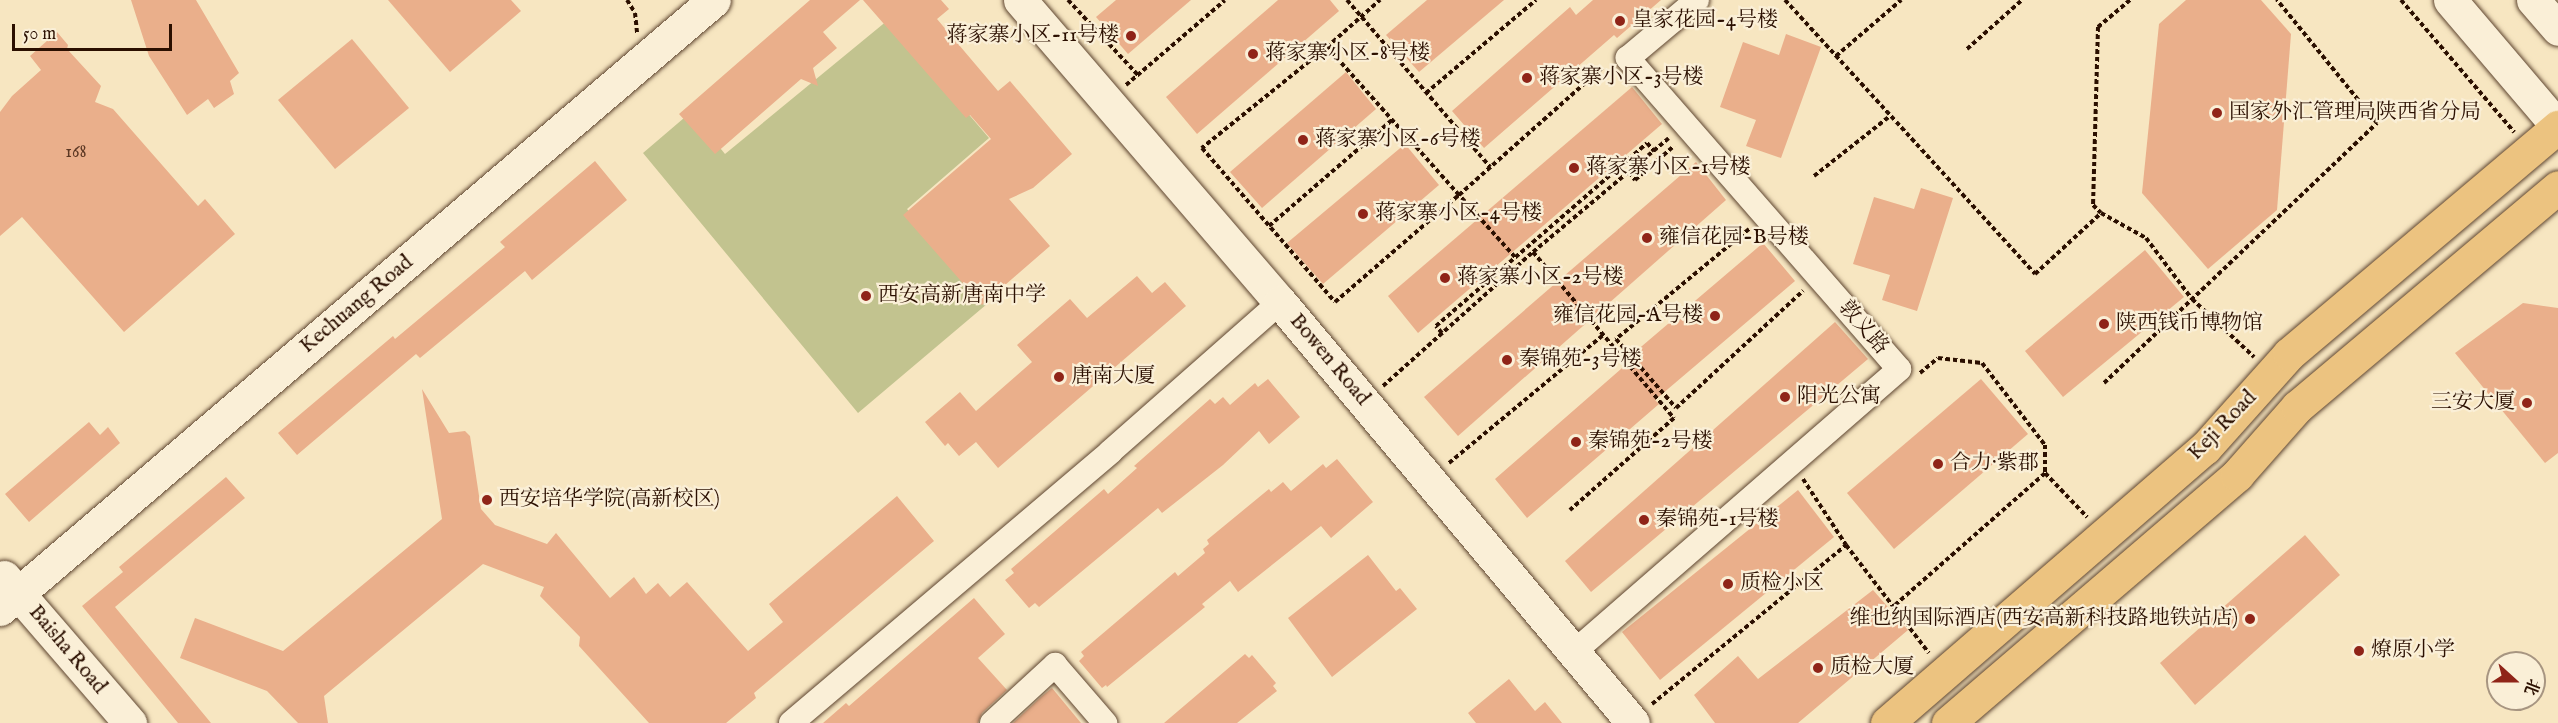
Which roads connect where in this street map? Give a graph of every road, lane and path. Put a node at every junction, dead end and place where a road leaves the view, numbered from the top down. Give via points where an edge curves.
1 (627, 0) edge
2 (680, 0) edge
3 (714, 0) edge
4 (1020, 0) edge
5 (1070, 0) edge
6 (1226, 0) edge
7 (1347, 0) edge
8 (1380, 0) edge
9 (1536, 0) edge
10 (1697, 0) edge
11 (1785, 0) edge
12 (1901, 0) edge
13 (2022, 0) edge
14 (2130, 0) edge
15 (2277, 0) edge
16 (2401, 0) edge
17 (2450, 0) edge
18 (2533, 0) edge
19 (1361, 16) junction
20 (2558, 29) edge
21 (637, 38) junction
22 (1327, 47) junction
23 (1967, 49) dead end
24 (1836, 56) junction
25 (1603, 67) dead end
26 (1138, 75) junction
27 (1426, 93) junction
28 (1107, 101) junction
29 (1890, 116) junction
30 (1392, 120) junction
31 (2558, 127) edge
32 (1684, 132) junction
33 (2529, 150) junction
34 (1654, 151) junction
35 (1490, 167) junction
36 (1629, 172) junction
37 (1814, 176) dead end
38 (2558, 187) edge
39 (1459, 195) junction
40 (2101, 213) junction
41 (1754, 225) dead end
42 (1269, 226) junction
43 (1533, 252) junction
44 (1515, 257) junction
45 (1807, 288) dead end
46 (2192, 299) junction
47 (1280, 302) junction
48 (1442, 333) junction
49 (1603, 335) junction
50 (2272, 374) junction
51 (1912, 380) dead end
52 (2104, 383) dead end
53 (1364, 402) junction
54 (2045, 473) junction
55 (1800, 474) dead end
56 (1430, 480) junction
57 (1570, 510) dead end
58 (2104, 536) junction
59 (1846, 545) junction
60 (4, 595) edge
61 (1895, 606) junction
62 (1574, 652) junction
63 (1944, 674) junction
64 (1633, 722) edge
65 (102, 723) edge
66 (130, 723) edge
67 (791, 723) edge
68 (992, 723) edge
69 (1105, 723) edge
70 (1887, 723) edge
71 (1948, 723) edge

1 - 21 path via 636,13
2 - 21 street, Kechuang Road
3 - 60 street, Kechuang Road
4 - 28 street, Bowen Road
5 - 26 path
6 - 26 path
7 - 19 path
8 - 19 path
9 - 27 path
10 - 32 street, 敦义路 via 1628,58
11 - 24 path
12 - 24 path
13 - 23 path
14 - 40 path via 2098,27 2093,206
15 - 46 path via 2377,123
16 - 33 path
17 - 31 street
18 - 20 street
19 - 22 path
19 - 27 path
21 - 60 street, Kechuang Road
22 - 30 path
22 - 42 path via 1202,148
24 - 29 path
25 - 35 path
26 - 28 path
27 - 35 path
28 - 47 street, Bowen Road
29 - 37 path
29 - 40 path via 2035,274
30 - 39 path
30 - 42 path
31 - 33 main road, Keji Road
32 - 34 path
32 - 36 path via 1635,180
32 - 62 street, 敦义路 via 1899,369
33 - 50 main road, Keji Road via 2289,354
34 - 36 path
34 - 44 path via 1647,143
35 - 39 path
36 - 43 path
38 - 71 main road, Keji Road via 2297,407 2237,476
39 - 42 path via 1335,302
39 - 44 path
40 - 46 path via 2145,238
41 - 45 path via 1616,339 1676,408
43 - 48 path
43 - 49 path
44 - 48 path via 1436,326
46 - 50 path
46 - 52 path
47 - 53 street, Bowen Road
47 - 67 street
48 - 53 path
49 - 56 path
49 - 57 path via 1674,418
50 - 58 main road, Keji Road via 2205,448
51 - 54 path via 1938,358 1982,363 2045,445
53 - 56 street, Bowen Road
54 - 58 path
54 - 61 path
55 - 59 path
56 - 62 street, Bowen Road
58 - 63 main road, Keji Road
59 - 61 path
59 - 64 path
60 - 65 street, Baisha Road
60 - 66 street, Baisha Road
61 - 63 path
62 - 64 street, Bowen Road
63 - 70 main road, Keji Road
68 - 69 street via 1055,665

